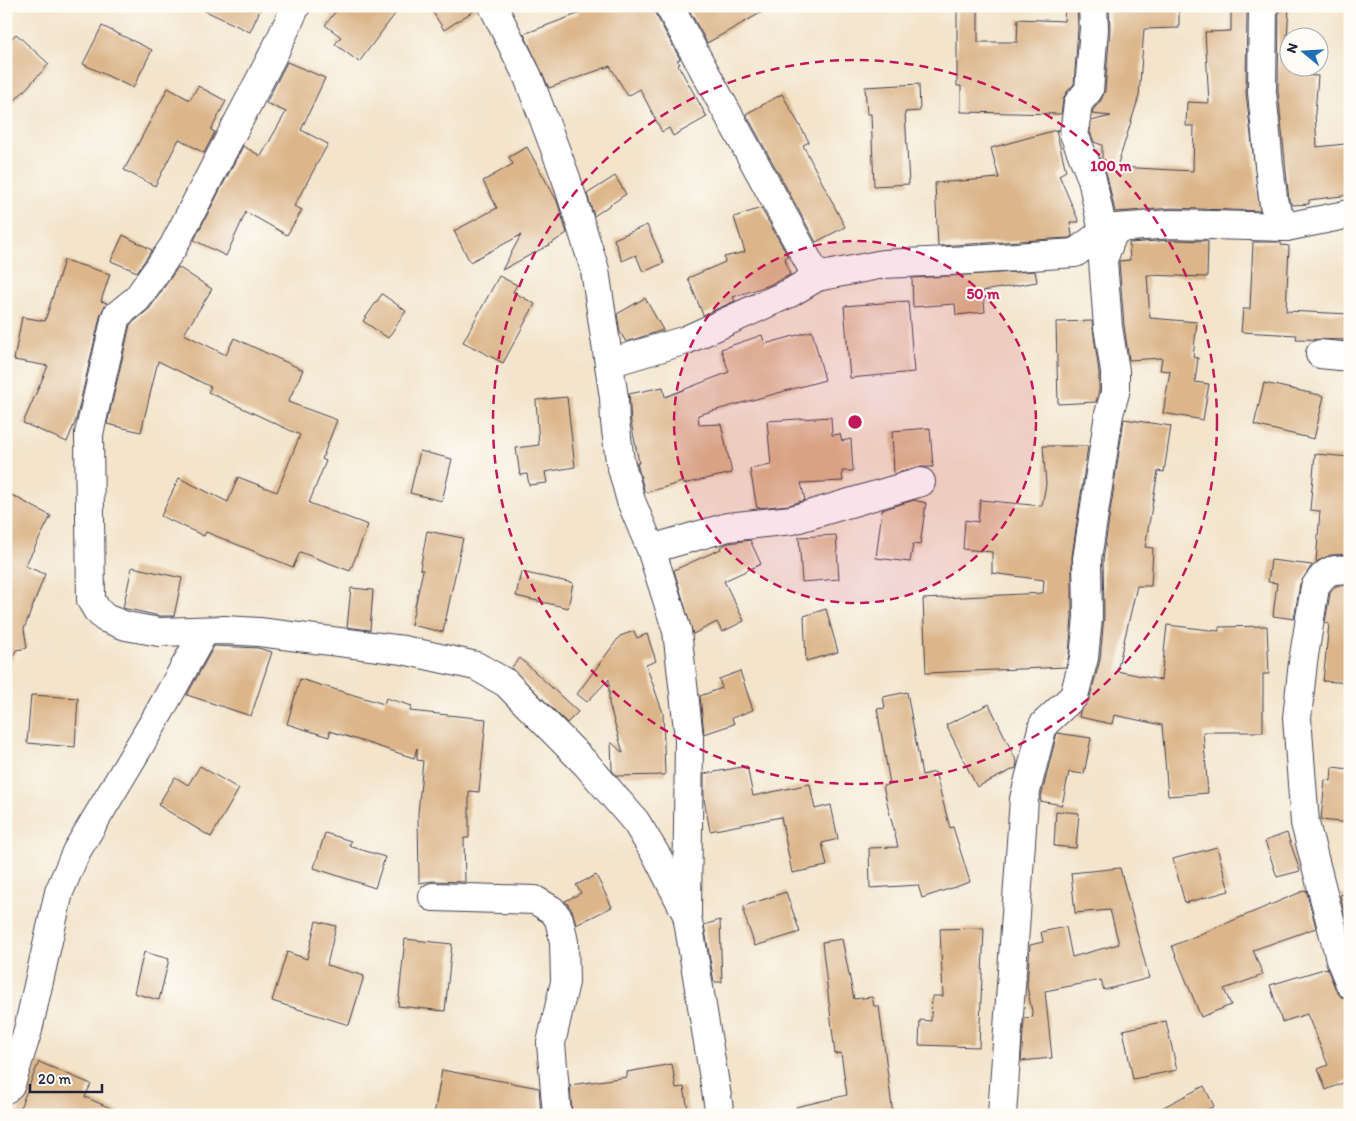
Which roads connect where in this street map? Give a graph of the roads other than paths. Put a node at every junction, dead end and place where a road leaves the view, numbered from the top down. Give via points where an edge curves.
1 (296, 6) edge
2 (493, 6) edge
3 (669, 6) edge
4 (1093, 6) edge
5 (1263, 6) edge
6 (1350, 214) edge
7 (1286, 227) junction
8 (1109, 230) junction
9 (817, 277) junction
10 (1320, 354) dead end
11 (1350, 357) edge
12 (609, 363) junction
13 (921, 482) dead end
14 (651, 550) junction
15 (1350, 570) edge
16 (204, 632) junction
17 (433, 897) dead end
18 (687, 915) junction
19 (1350, 984) edge
20 (6, 1089) edge
21 (557, 1115) edge
22 (720, 1115) edge
23 (1002, 1115) edge

1 - 16 street via 173,248 137,299 116,316 89,434 91,600 96,610 105,618 126,626 159,632
2 - 12 street via 528,77 566,178 595,270
3 - 9 street
4 - 8 street via 1089,90 1078,103 1074,134
5 - 7 street via 1262,92 1269,165 1274,205
6 - 7 street
7 - 8 street via 1172,224
8 - 9 street via 1075,253 883,264
8 - 23 street via 1103,260 1115,394 1109,414 1087,559 1088,618 1084,658 1074,696 1043,725 1024,799
9 - 12 street via 790,293 686,340
10 - 11 street
12 - 14 street via 620,461 631,501
13 - 14 street via 792,520 728,527
14 - 18 street via 677,631 688,730
15 - 19 street via 1328,571 1315,587 1297,718 1305,823 1340,959
16 - 18 street via 259,632 403,650 476,666 506,683 587,765 636,822
16 - 20 street via 76,852 59,892 28,1030 11,1084
17 - 21 street via 535,900 552,910 559,919 564,942 565,982 551,1043
18 - 22 street

